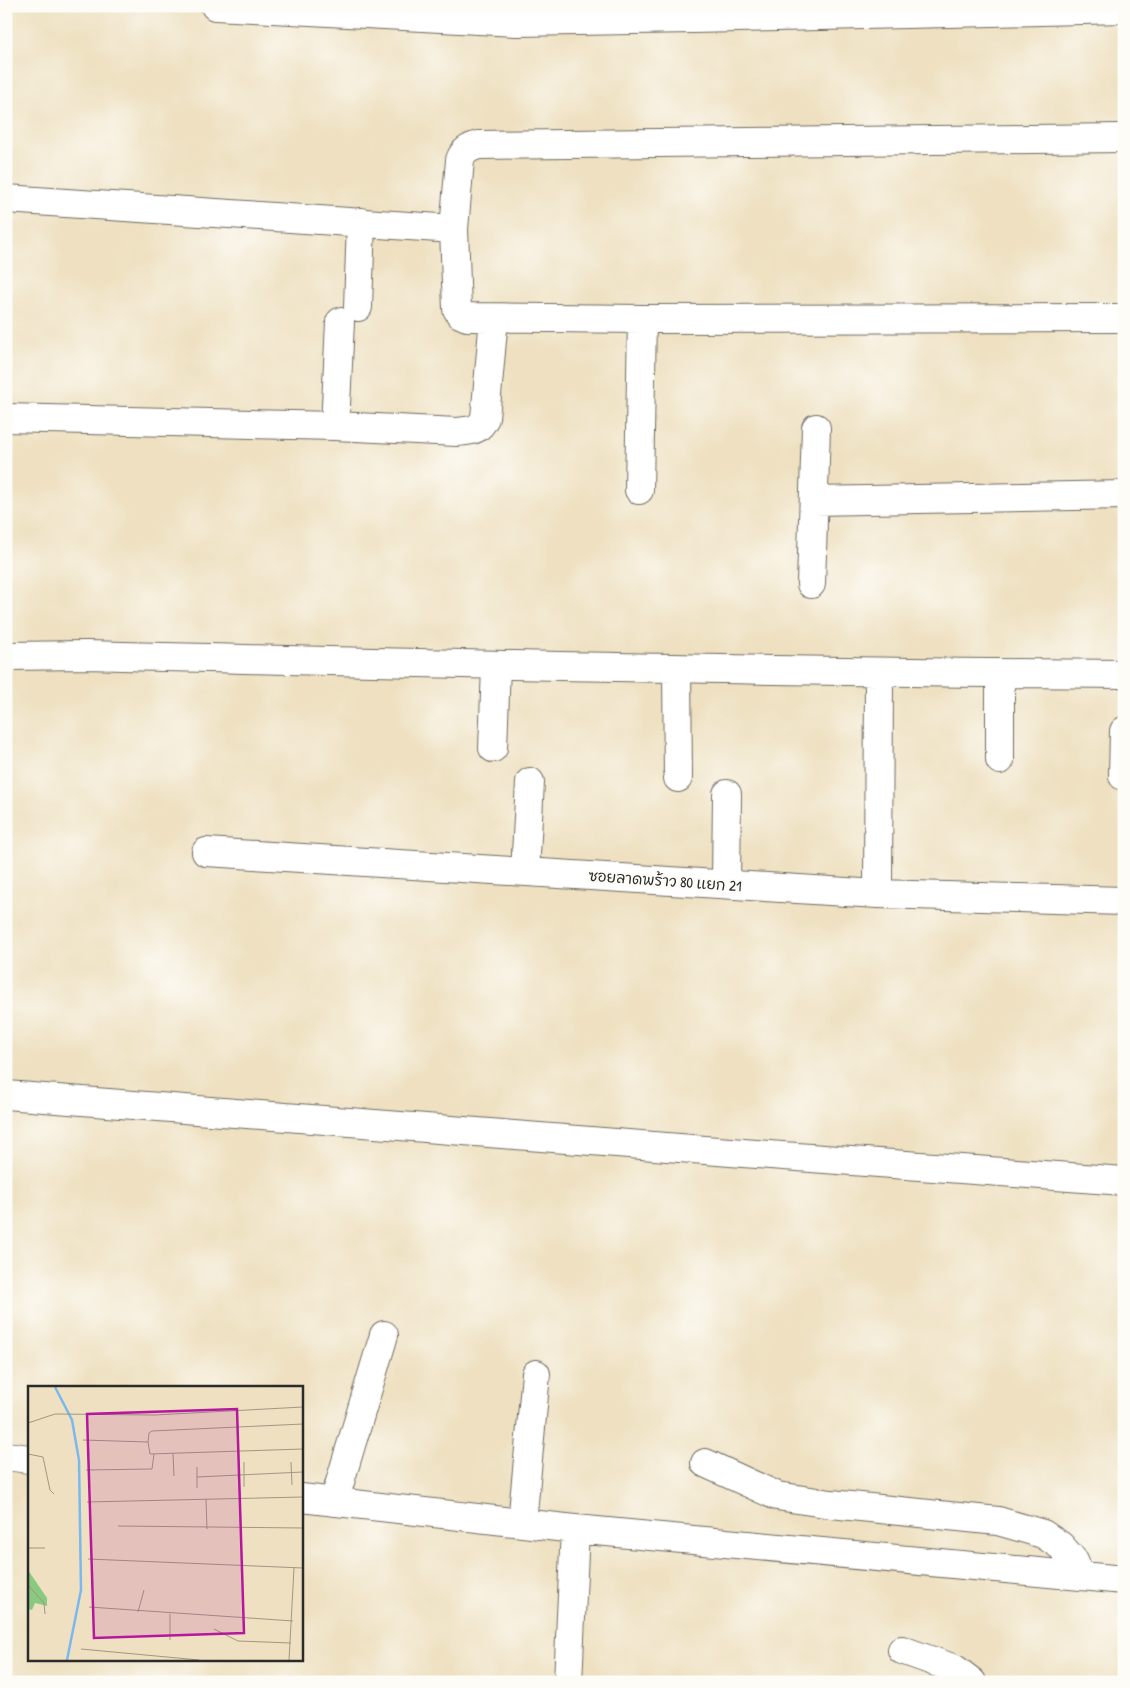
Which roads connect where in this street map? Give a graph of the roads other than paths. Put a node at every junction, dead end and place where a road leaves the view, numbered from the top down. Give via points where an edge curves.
1 (215, 6) edge
2 (1124, 9) edge
3 (372, 10) edge
4 (1124, 138) edge
5 (6, 199) edge
6 (362, 222) junction
7 (454, 229) junction
8 (494, 318) junction
9 (1124, 318) edge
10 (642, 319) junction
11 (6, 418) edge
12 (335, 426) junction
13 (816, 428) dead end
14 (639, 490) dead end
15 (1124, 495) edge
16 (814, 501) junction
17 (811, 584) dead end
18 (6, 656) edge
19 (496, 666) junction
20 (677, 669) junction
21 (879, 673) junction
22 (1000, 674) junction
23 (1124, 674) edge
24 (1124, 731) edge
25 (493, 748) dead end
26 (1000, 760) dead end
27 (1123, 776) edge
28 (678, 778) dead end
29 (530, 782) dead end
30 (727, 794) dead end
31 (206, 852) dead end
32 (525, 872) junction
33 (726, 884) junction
34 (878, 894) junction
35 (1124, 901) edge
36 (6, 1095) edge
37 (1124, 1182) edge
38 (384, 1336) dead end
39 (536, 1374) dead end
40 (6, 1456) edge
41 (28, 1459) edge
42 (705, 1463) dead end
43 (302, 1498) edge
44 (334, 1502) junction
45 (522, 1523) junction
46 (576, 1529) junction
47 (1080, 1576) junction
48 (1124, 1580) edge
49 (902, 1650) dead end
50 (568, 1682) edge
51 (972, 1682) edge

1 - 3 street
2 - 3 street via 516,22
4 - 7 street via 478,145 469,148 460,160
5 - 6 street
6 - 7 street
6 - 12 street
7 - 8 street via 457,309 467,317
8 - 10 street
8 - 12 street via 485,418 481,426 457,432
9 - 10 street
10 - 14 street
11 - 12 street
13 - 16 street
15 - 16 street
16 - 17 street
18 - 19 street via 87,655
19 - 20 street
19 - 25 street
20 - 21 street
20 - 28 street
21 - 22 street
21 - 34 street
22 - 23 street
22 - 26 street
24 - 27 street
29 - 32 street
30 - 33 street
31 - 32 street, ซอยลาดพร้าว 80 แยก 21
32 - 33 street, ซอยลาดพร้าว 80 แยก 21
33 - 34 street, ซอยลาดพร้าว 80 แยก 21
34 - 35 street, ซอยลาดพร้าว 80 แยก 21
36 - 37 street
38 - 44 street
39 - 45 street
40 - 41 street
42 - 47 street via 777,1496 998,1521 1043,1534 1074,1560
43 - 44 street
44 - 45 street
45 - 46 street
46 - 47 street
46 - 50 street
47 - 48 street
49 - 51 street via 955,1669

